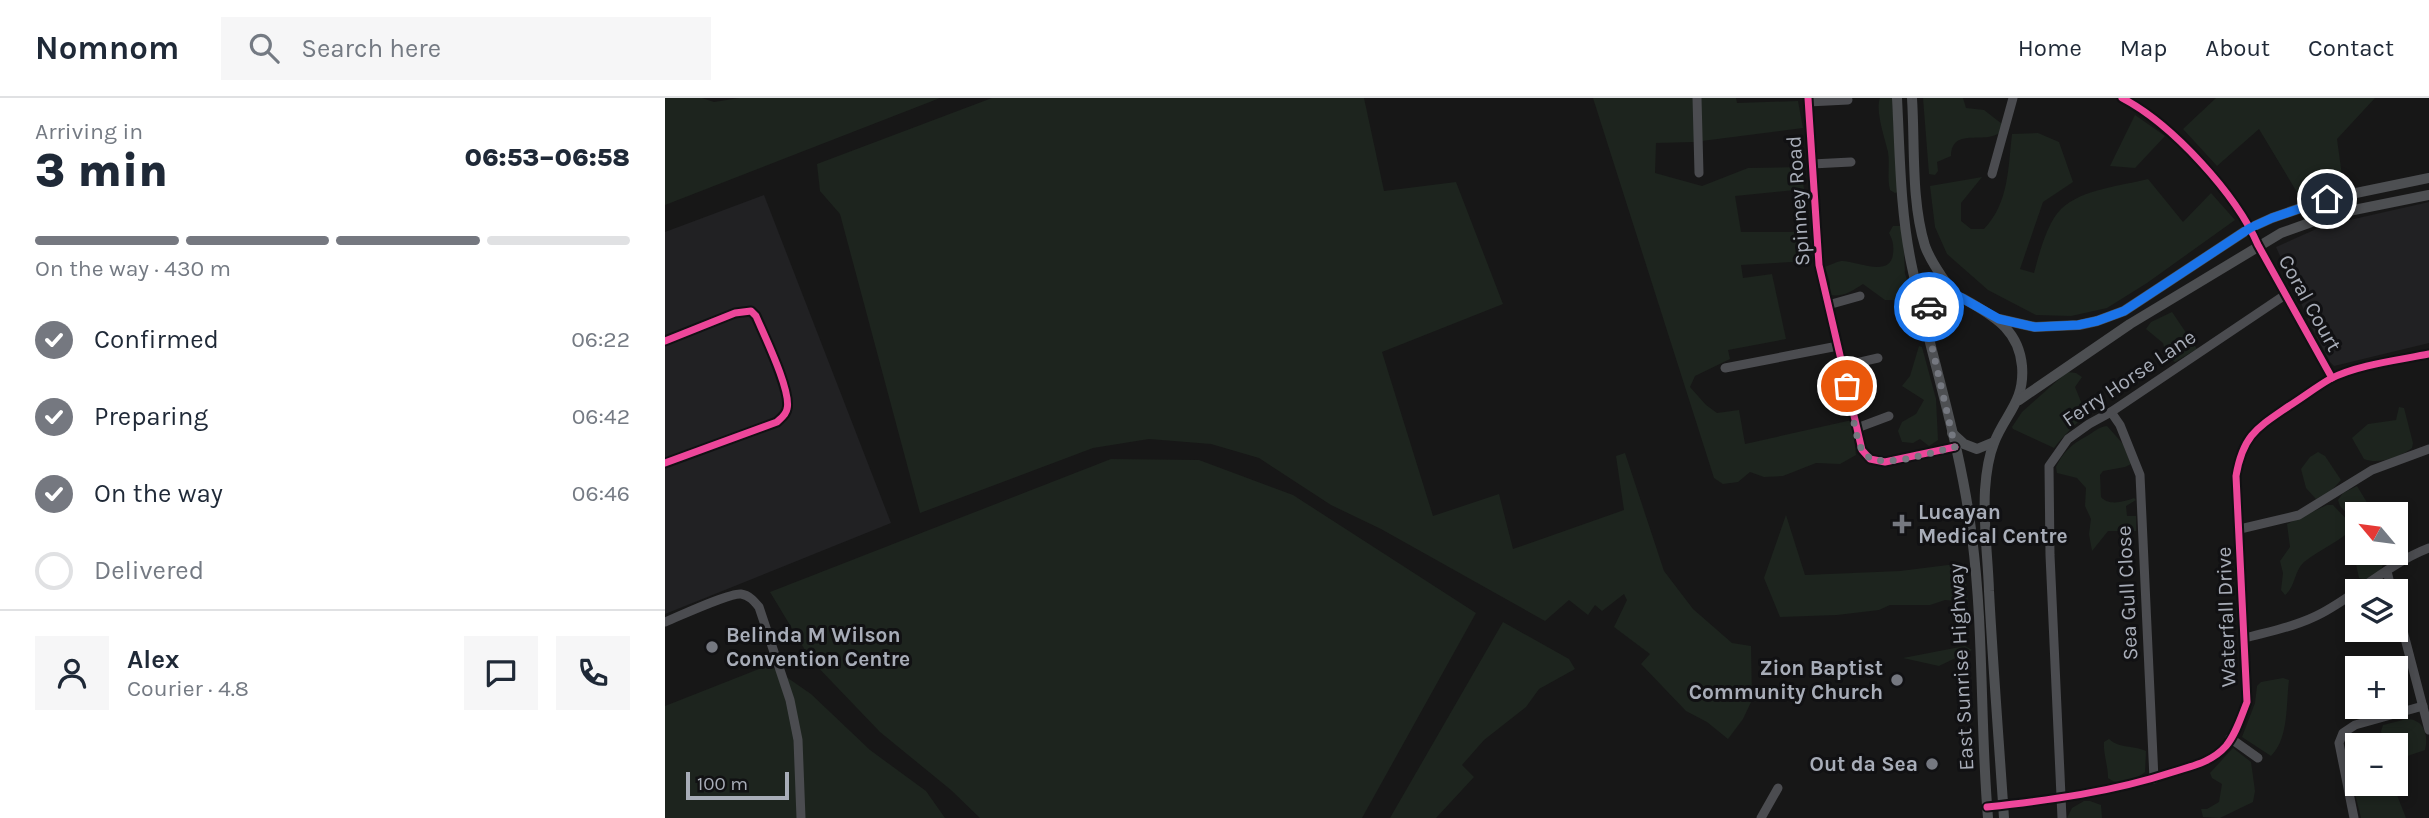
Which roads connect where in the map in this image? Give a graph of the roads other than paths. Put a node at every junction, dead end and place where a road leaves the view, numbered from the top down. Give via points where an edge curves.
1 (1697, 98) edge
2 (1897, 98) edge
3 (1912, 98) edge
4 (2013, 98) edge
5 (2122, 98) edge
6 (1808, 100) edge
7 (1848, 100) edge
8 (1851, 162) dead end
9 (1812, 164) junction
10 (1699, 173) dead end
11 (1992, 174) dead end
12 (2429, 178) edge
13 (2429, 195) edge
14 (2250, 228) junction
15 (2258, 246) junction
16 (1953, 293) junction
17 (2285, 295) junction
18 (1860, 296) dead end
19 (1828, 305) junction
20 (1999, 319) junction
21 (1927, 325) junction
22 (665, 341) edge
23 (1838, 346) junction
24 (2428, 357) edge
25 (1878, 358) dead end
26 (1843, 366) junction
27 (1725, 368) dead end
28 (2332, 378) junction
29 (2019, 400) junction
30 (2111, 412) junction
31 (1889, 416) dead end
32 (1857, 428) junction
33 (1952, 433) junction
34 (1994, 442) junction
35 (1955, 447) junction
36 (2429, 449) edge
37 (665, 463) edge
38 (2240, 529) junction
39 (2429, 548) edge
40 (2387, 571) junction
41 (2389, 579) edge
42 (665, 622) edge
43 (2245, 638) junction
44 (2406, 642) edge
45 (2423, 706) junction
46 (2429, 730) edge
47 (2230, 738) junction
48 (2258, 758) dead end
49 (2154, 779) junction
50 (1778, 788) dead end
51 (2060, 799) junction
52 (2003, 805) junction
53 (1988, 812) edge
54 (801, 818) edge
55 (1761, 818) edge
56 (2004, 818) edge
57 (2062, 818) edge
58 (2354, 818) edge

1 - 10 street
2 - 21 main road via 1903,209
3 - 16 main road via 1917,208 1926,247
4 - 11 street
5 - 14 street, Coral Court via 2180,141 2216,180
6 - 7 street
6 - 9 street, Spinney Road
8 - 9 street
9 - 19 street, Spinney Road via 1819,265
12 - 14 main road via 2327,199
13 - 15 main road via 2334,214
14 - 15 street, Coral Court
14 - 20 main road via 2124,311 2097,321 2035,327
15 - 17 street, Coral Court
15 - 29 main road via 2130,324
16 - 20 main road
16 - 21 main road via 1935,297
17 - 28 street, Coral Court
17 - 30 street, Ferry Horse Lane
18 - 19 street
19 - 23 street, Spinney Road
20 - 29 main road via 2020,353
21 - 33 main road, East Sunrise Highway
22 - 37 street via 734,313 751,311 786,389 788,404 787,413 777,422
23 - 26 street, Spinney Road
23 - 27 street
24 - 28 street, Waterfall Drive via 2377,364
25 - 26 street
26 - 32 street, Spinney Road
28 - 38 street, Waterfall Drive via 2261,424 2249,438 2236,476
29 - 34 main road
30 - 49 street, Sea Gull Close via 2140,475
30 - 51 street, Ferry Horse Lane via 2068,439 2049,466
31 - 32 street
32 - 35 street, Spinney Road via 1862,450 1875,461
33 - 34 main road via 1977,449
33 - 35 main road, East Sunrise Highway
34 - 52 main road, East Sunrise Highway via 1985,491
35 - 53 main road, East Sunrise Highway via 1972,537
36 - 38 street via 2372,470 2299,515
38 - 43 street, Waterfall Drive
39 - 40 street
40 - 41 street
40 - 43 street via 2294,626
42 - 54 street via 730,595 744,594 759,607 790,700 798,740
43 - 47 street, Waterfall Drive via 2247,702
44 - 45 street
45 - 46 street
45 - 58 street via 2355,724 2343,733 2339,743
47 - 48 street
47 - 49 street, Waterfall Drive via 2207,762
49 - 51 street, Waterfall Drive
50 - 55 street
51 - 52 street, Waterfall Drive
51 - 57 street, Ferry Horse Lane
52 - 53 street, Waterfall Drive
52 - 56 main road, East Sunrise Highway

